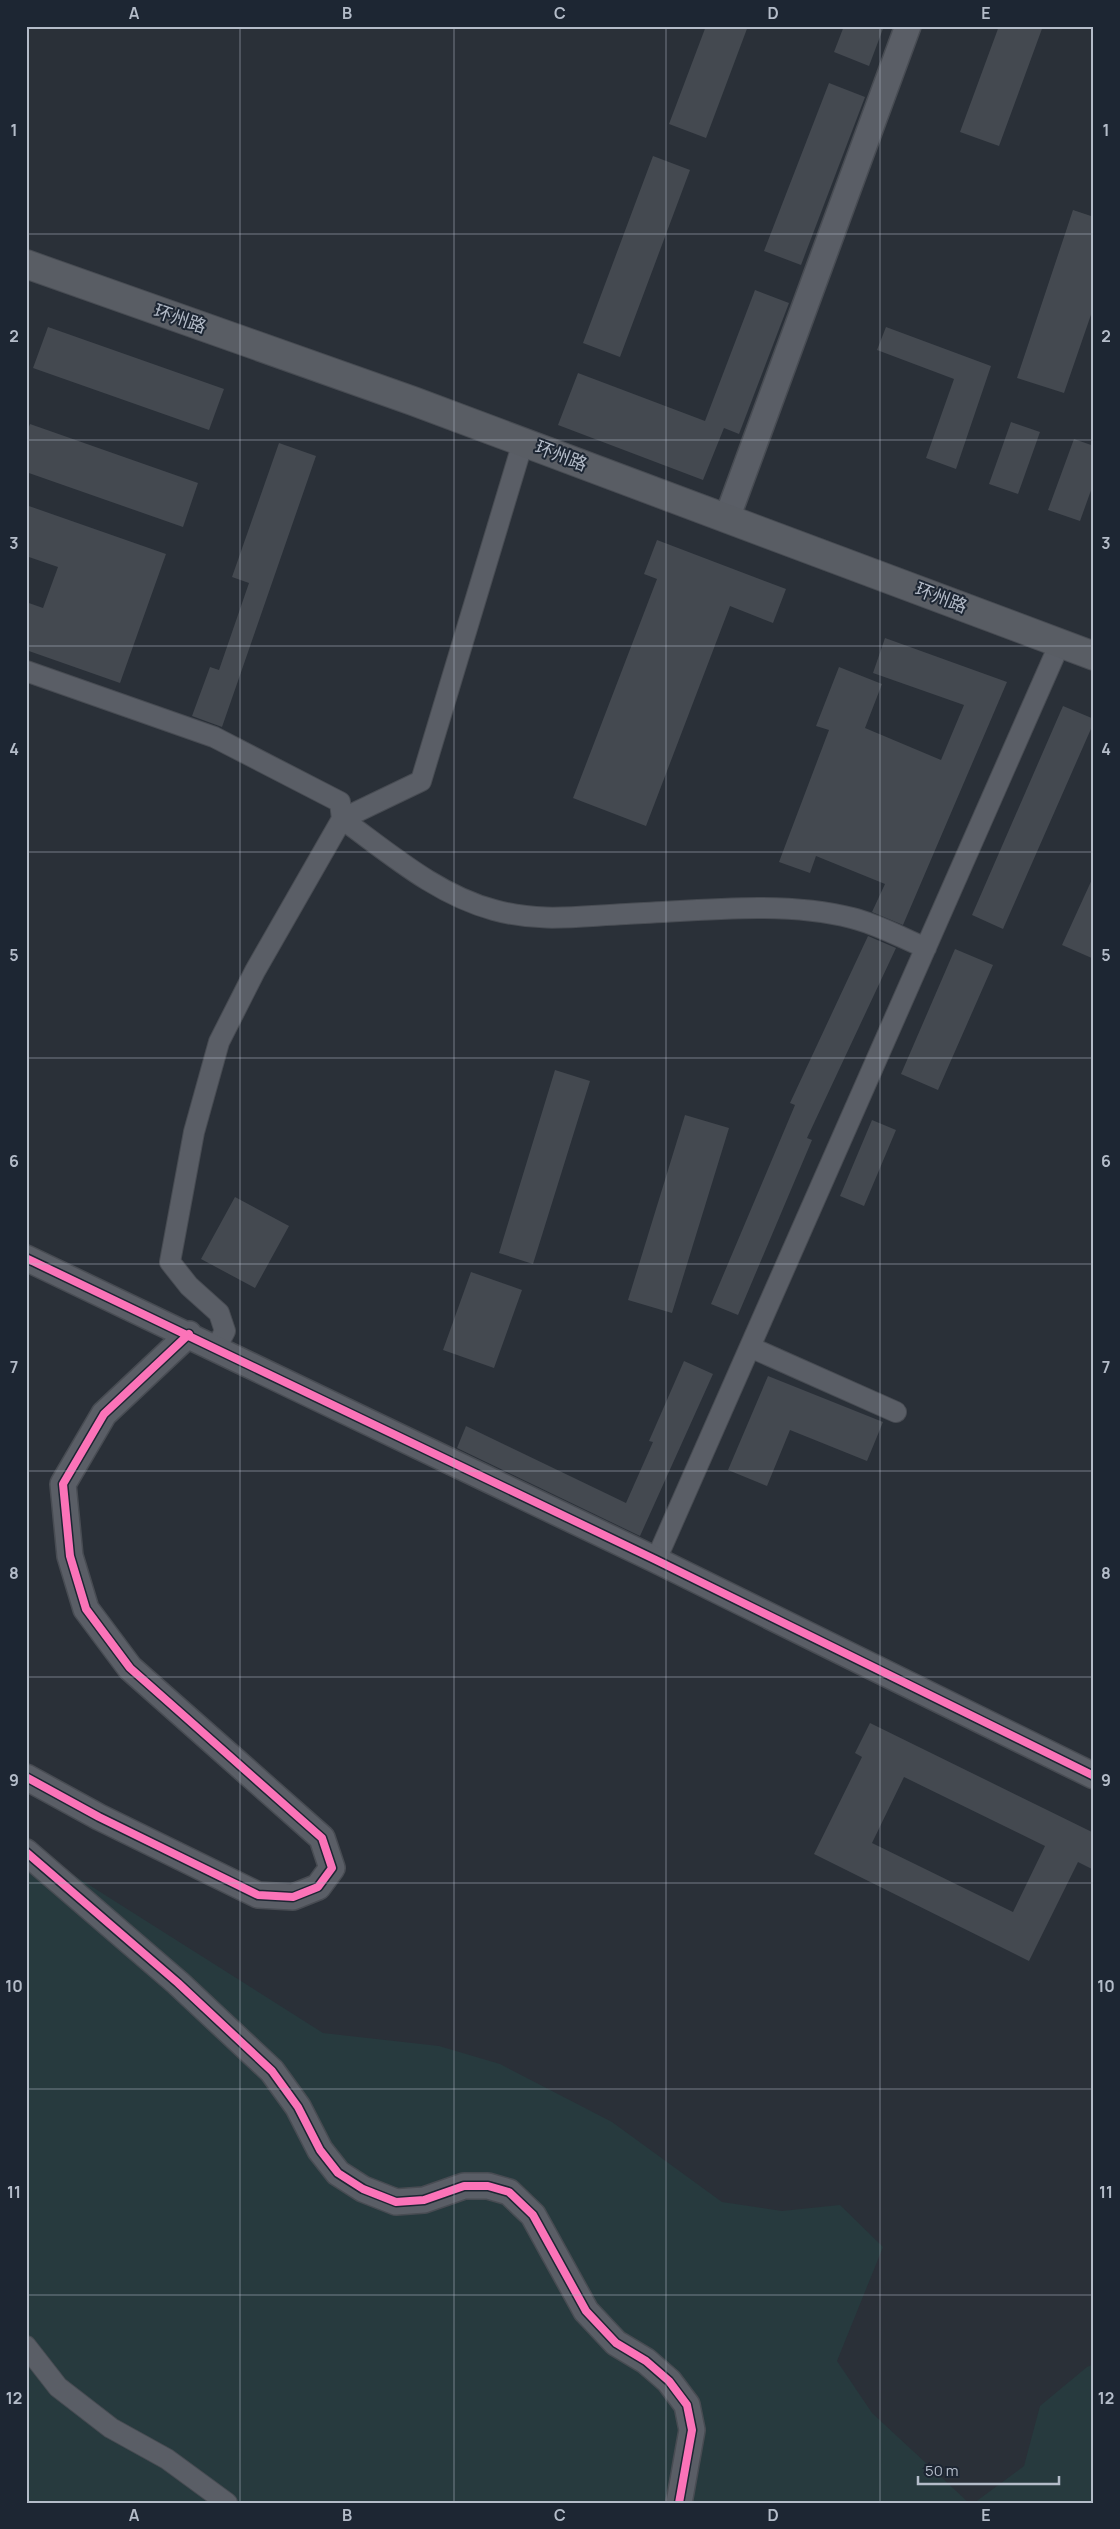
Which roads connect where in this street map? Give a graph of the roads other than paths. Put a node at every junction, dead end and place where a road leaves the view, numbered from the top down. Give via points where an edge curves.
1 (908, 26) edge
2 (26, 264) edge
3 (523, 442) junction
4 (727, 518) junction
5 (1060, 643) junction
6 (1094, 656) edge
7 (26, 671) edge
8 (342, 819) junction
9 (926, 948) junction
10 (26, 1258) edge
11 (189, 1334) junction
12 (750, 1347) junction
13 (216, 1348) junction
14 (896, 1412) dead end
15 (656, 1560) junction
16 (1094, 1776) edge
17 (26, 1777) edge
18 (26, 1852) edge
19 (26, 2346) edge
20 (227, 2503) edge
21 (679, 2503) edge

1 - 4 street
2 - 3 main road, 环州路
3 - 4 main road, 环州路
3 - 8 street via 421,781
4 - 5 main road, 环州路
5 - 6 main road, 环州路
5 - 9 street
7 - 8 street via 214,738 340,802
8 - 9 street via 436,885 473,903 514,915 558,919 783,908 853,918
8 - 13 street via 255,971 220,1042 194,1132 170,1262 189,1286 219,1313 226,1331
9 - 12 street
10 - 11 street
11 - 13 street
11 - 17 street via 104,1414 63,1484 70,1556 86,1609 130,1668 322,1838 332,1868 318,1887 292,1897 258,1895 99,1817
12 - 14 street
12 - 15 street
13 - 15 street
15 - 16 street
18 - 21 street via 272,2071 298,2107 320,2150 338,2173 363,2190 396,2202 424,2200 464,2186 488,2186 509,2192 533,2215 586,2311 616,2342 669,2381 687,2405 692,2430
19 - 20 street via 58,2387 111,2428 167,2459

